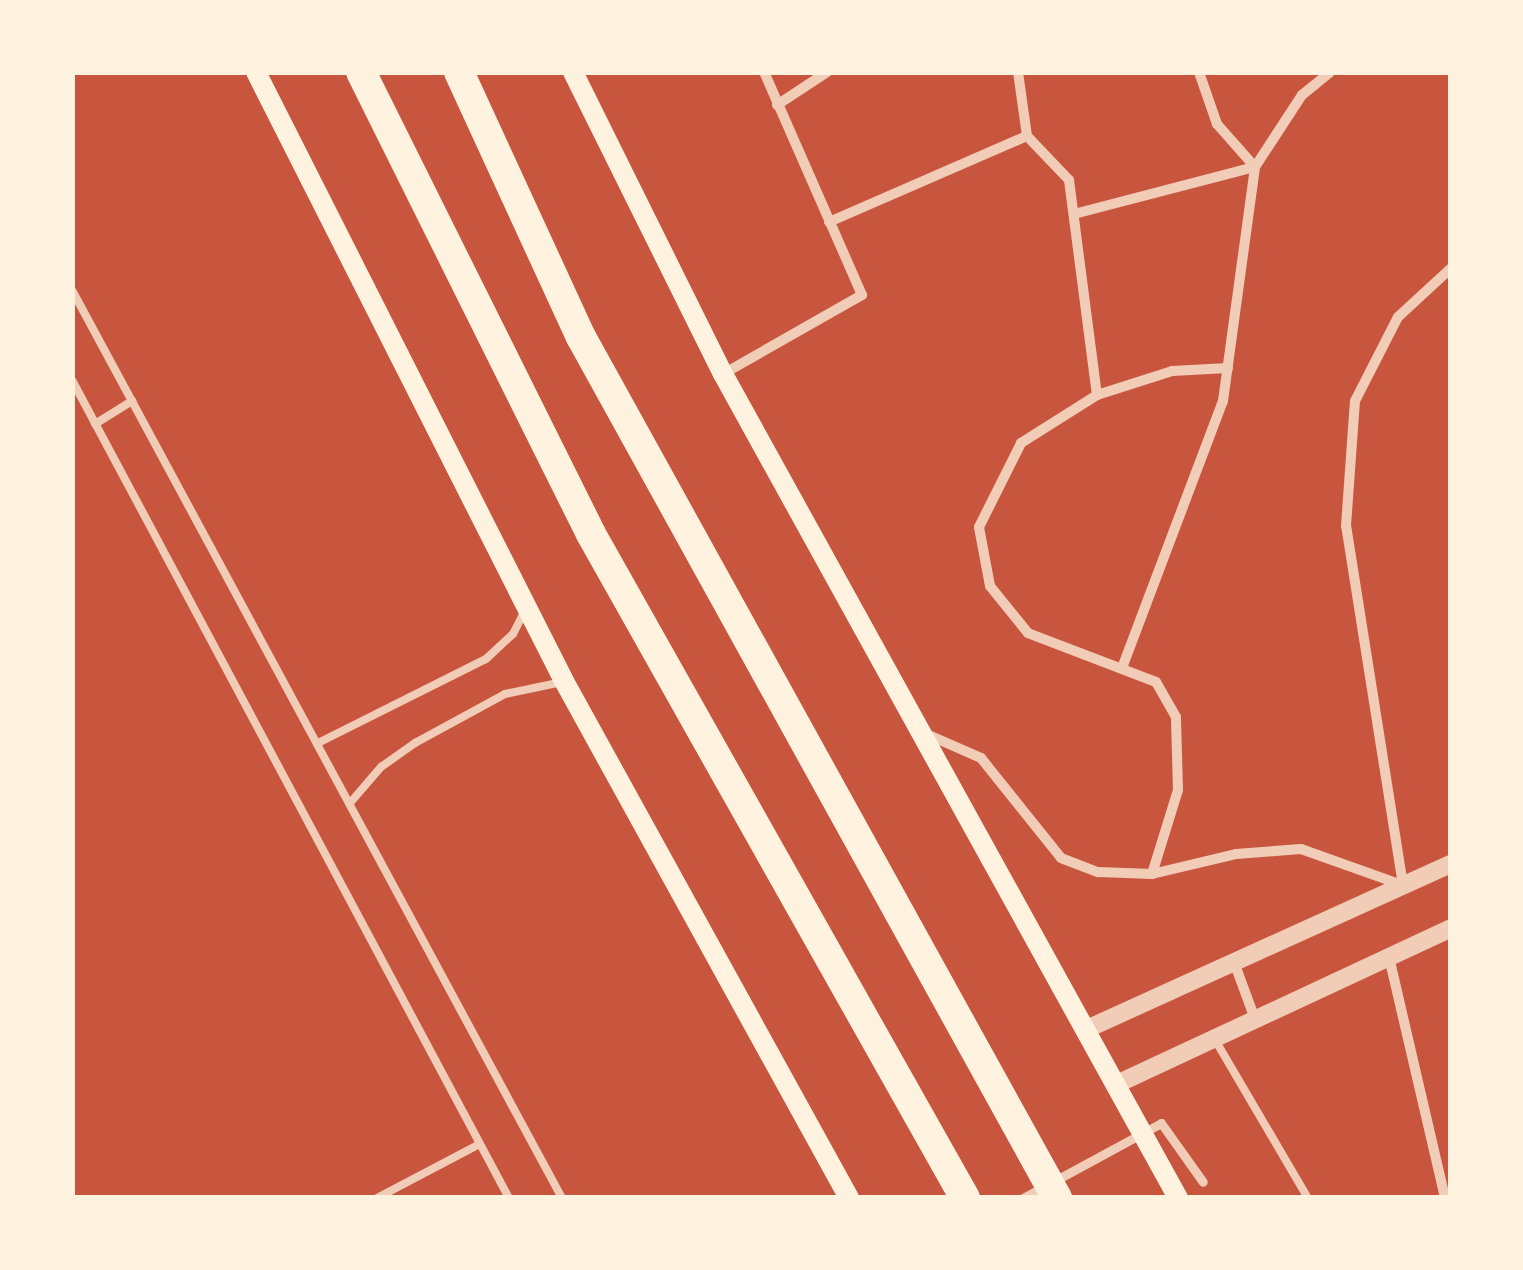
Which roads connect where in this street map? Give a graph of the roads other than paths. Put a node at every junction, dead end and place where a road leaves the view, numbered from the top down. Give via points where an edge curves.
1 (256, 72) edge
2 (361, 72) edge
3 (459, 72) edge
4 (573, 72) edge
5 (764, 72) edge
6 (827, 72) edge
7 (1018, 72) edge
8 (1198, 72) edge
9 (1330, 72) edge
10 (777, 105) junction
11 (1026, 136) junction
12 (1256, 167) junction
13 (1074, 214) junction
14 (829, 222) junction
15 (1450, 269) edge
16 (72, 290) edge
17 (1228, 368) junction
18 (724, 374) junction
19 (72, 380) edge
20 (1097, 395) junction
21 (132, 401) junction
22 (95, 424) junction
23 (527, 606) junction
24 (1122, 668) junction
25 (564, 681) junction
26 (924, 732) junction
27 (318, 744) junction
28 (350, 803) junction
29 (1450, 864) edge
30 (1152, 874) junction
31 (1402, 886) junction
32 (1450, 929) edge
33 (1389, 957) junction
34 (1234, 962) junction
35 (1256, 1019) junction
36 (1089, 1028) junction
37 (1214, 1038) junction
38 (1118, 1082) junction
39 (480, 1144) junction
40 (1450, 1156) edge
41 (1436, 1161) junction
42 (1203, 1182) dead end
43 (376, 1198) edge
44 (509, 1198) edge
45 (562, 1198) edge
46 (849, 1198) edge
47 (965, 1198) edge
48 (1023, 1198) edge
49 (1057, 1198) edge
50 (1178, 1198) edge
51 (1308, 1198) edge
52 (1445, 1198) edge

1 - 23 main road
2 - 47 highway via 591,534
3 - 49 highway via 580,337
4 - 18 main road
5 - 10 street
6 - 10 street
7 - 11 street
8 - 12 street via 1217,124
9 - 12 street via 1302,95
10 - 14 street
11 - 13 street via 1069,180
11 - 14 street
12 - 13 street
12 - 17 street
13 - 20 street
14 - 18 street via 862,295
15 - 31 street via 1398,317 1355,401 1346,526
16 - 21 lane
17 - 20 street via 1172,371
17 - 24 street via 1193,493 1141,605
18 - 26 main road
19 - 22 lane
20 - 24 street via 1022,444 979,528 990,586 1028,632
21 - 22 lane
21 - 27 lane
22 - 39 lane
23 - 25 main road
23 - 27 lane via 513,634 486,660
24 - 30 street via 1156,682 1176,716 1178,790
25 - 28 lane via 505,694 415,743 381,766
25 - 46 main road
26 - 30 street via 981,758 1061,858 1098,872
26 - 36 main road
27 - 28 lane
28 - 45 lane
29 - 31 street
30 - 31 street via 1236,854 1301,849
31 - 34 street
32 - 33 street
33 - 35 street
33 - 41 street
34 - 35 street
34 - 36 street
35 - 37 street
36 - 38 main road
37 - 38 street
37 - 51 lane
38 - 50 main road
39 - 43 lane
39 - 44 lane
40 - 41 street
41 - 52 street
42 - 48 street via 1161,1123

